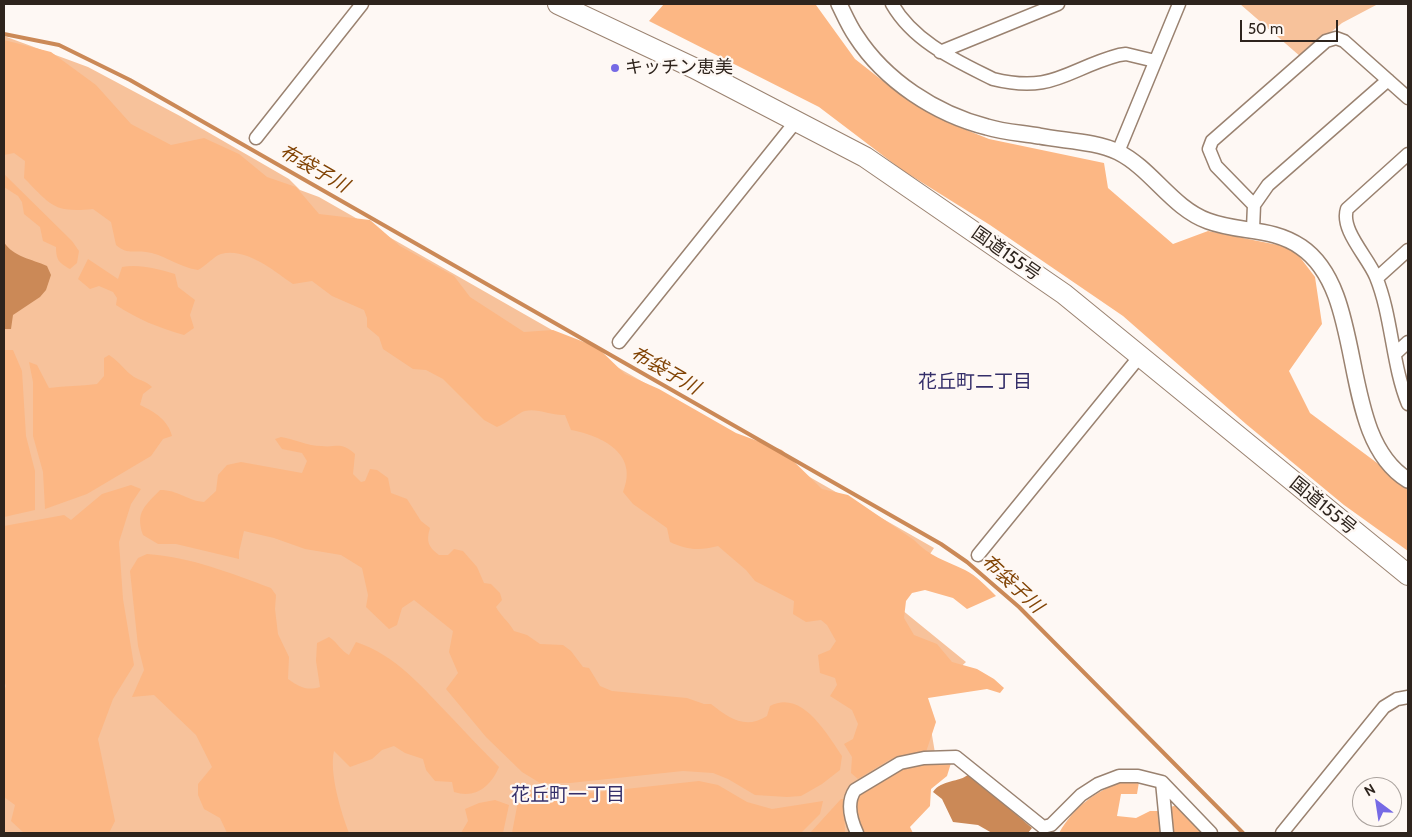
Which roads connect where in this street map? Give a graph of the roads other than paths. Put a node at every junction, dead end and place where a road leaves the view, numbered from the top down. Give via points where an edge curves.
1 (362, 4) edge
2 (558, 4) edge
3 (839, 4) edge
4 (892, 4) edge
5 (1058, 4) edge
6 (1179, 4) edge
7 (940, 52) junction
8 (1156, 62) junction
9 (1388, 80) junction
10 (1408, 98) edge
11 (797, 120) junction
12 (256, 138) dead end
13 (1118, 152) junction
14 (1408, 154) edge
15 (1254, 206) junction
16 (1253, 229) junction
17 (1408, 250) edge
18 (1377, 278) junction
19 (618, 342) dead end
20 (1408, 342) edge
21 (1396, 353) junction
22 (1140, 356) junction
23 (1408, 404) edge
24 (1408, 480) edge
25 (978, 555) dead end
26 (1408, 576) edge
27 (1408, 697) edge
28 (1162, 782) junction
29 (857, 833) edge
30 (1168, 833) edge
31 (1211, 833) edge
32 (1282, 833) edge

1 - 12 street
2 - 11 highway, 国道155号
3 - 13 street via 856,36 876,61 903,85 938,108 988,128
4 - 7 street via 898,14
5 - 7 street
6 - 8 street
7 - 8 street via 993,79 1017,84 1044,84 1119,55
8 - 13 street
9 - 10 street
9 - 15 street via 1268,185
9 - 15 street via 1344,41 1336,38 1320,46 1212,141 1209,149 1216,166
11 - 19 street
11 - 22 highway, 国道155号 via 865,157 998,247 1064,294
13 - 16 street via 1187,210 1207,221
14 - 18 street via 1347,209 1345,217 1349,231
15 - 16 street
16 - 24 street via 1272,233 1300,246 1320,265 1338,304 1370,434 1393,470
17 - 18 street
18 - 21 street
20 - 21 street
21 - 23 street
22 - 25 street
22 - 26 highway, 国道155号
27 - 32 street via 1384,707
28 - 29 street via 1138,776 1119,776 1081,795 1051,825 1043,827 956,757 924,758 900,763 855,790 850,804
28 - 30 street
28 - 31 street

